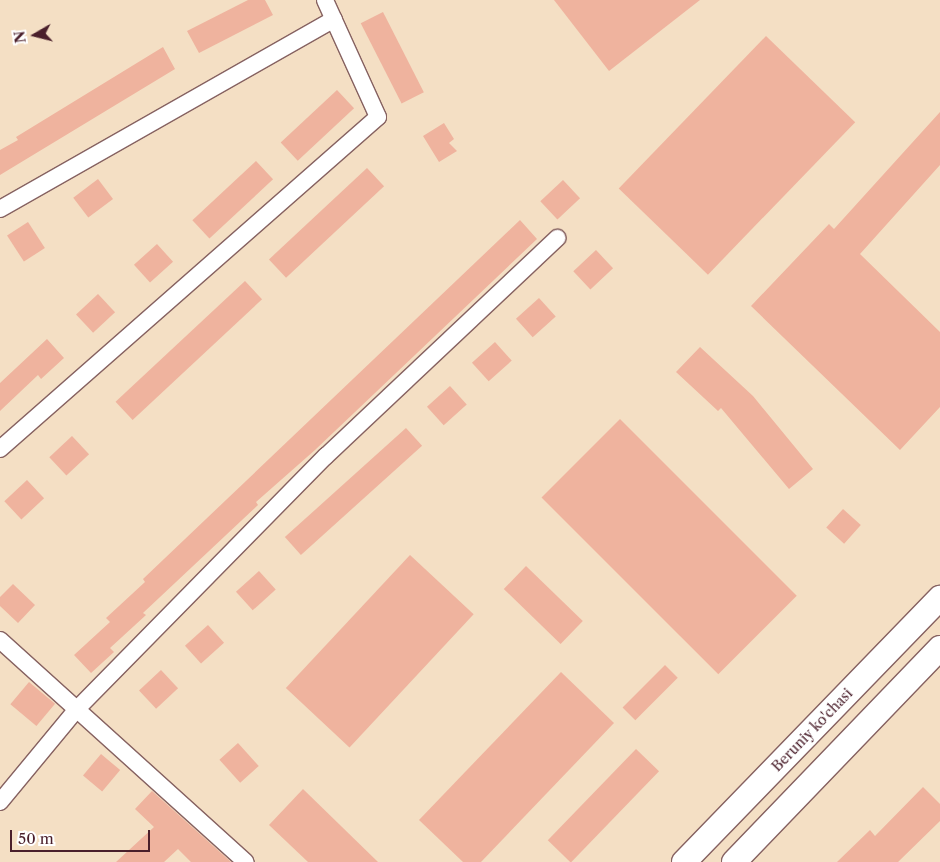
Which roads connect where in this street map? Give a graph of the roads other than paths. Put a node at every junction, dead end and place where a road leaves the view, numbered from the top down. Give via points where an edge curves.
1 (325, 0) edge
2 (334, 20) junction
3 (0, 209) edge
4 (556, 238) dead end
5 (0, 449) edge
6 (940, 598) edge
7 (0, 640) edge
8 (940, 648) edge
9 (77, 709) junction
10 (0, 802) edge
11 (246, 862) edge
12 (684, 862) edge
13 (734, 862) edge

1 - 2 street
2 - 3 street
2 - 5 street via 378,117
4 - 9 street via 326,456
6 - 12 main road, Beruniy ko'chasi
7 - 9 street
8 - 13 main road
9 - 10 street
9 - 11 street

